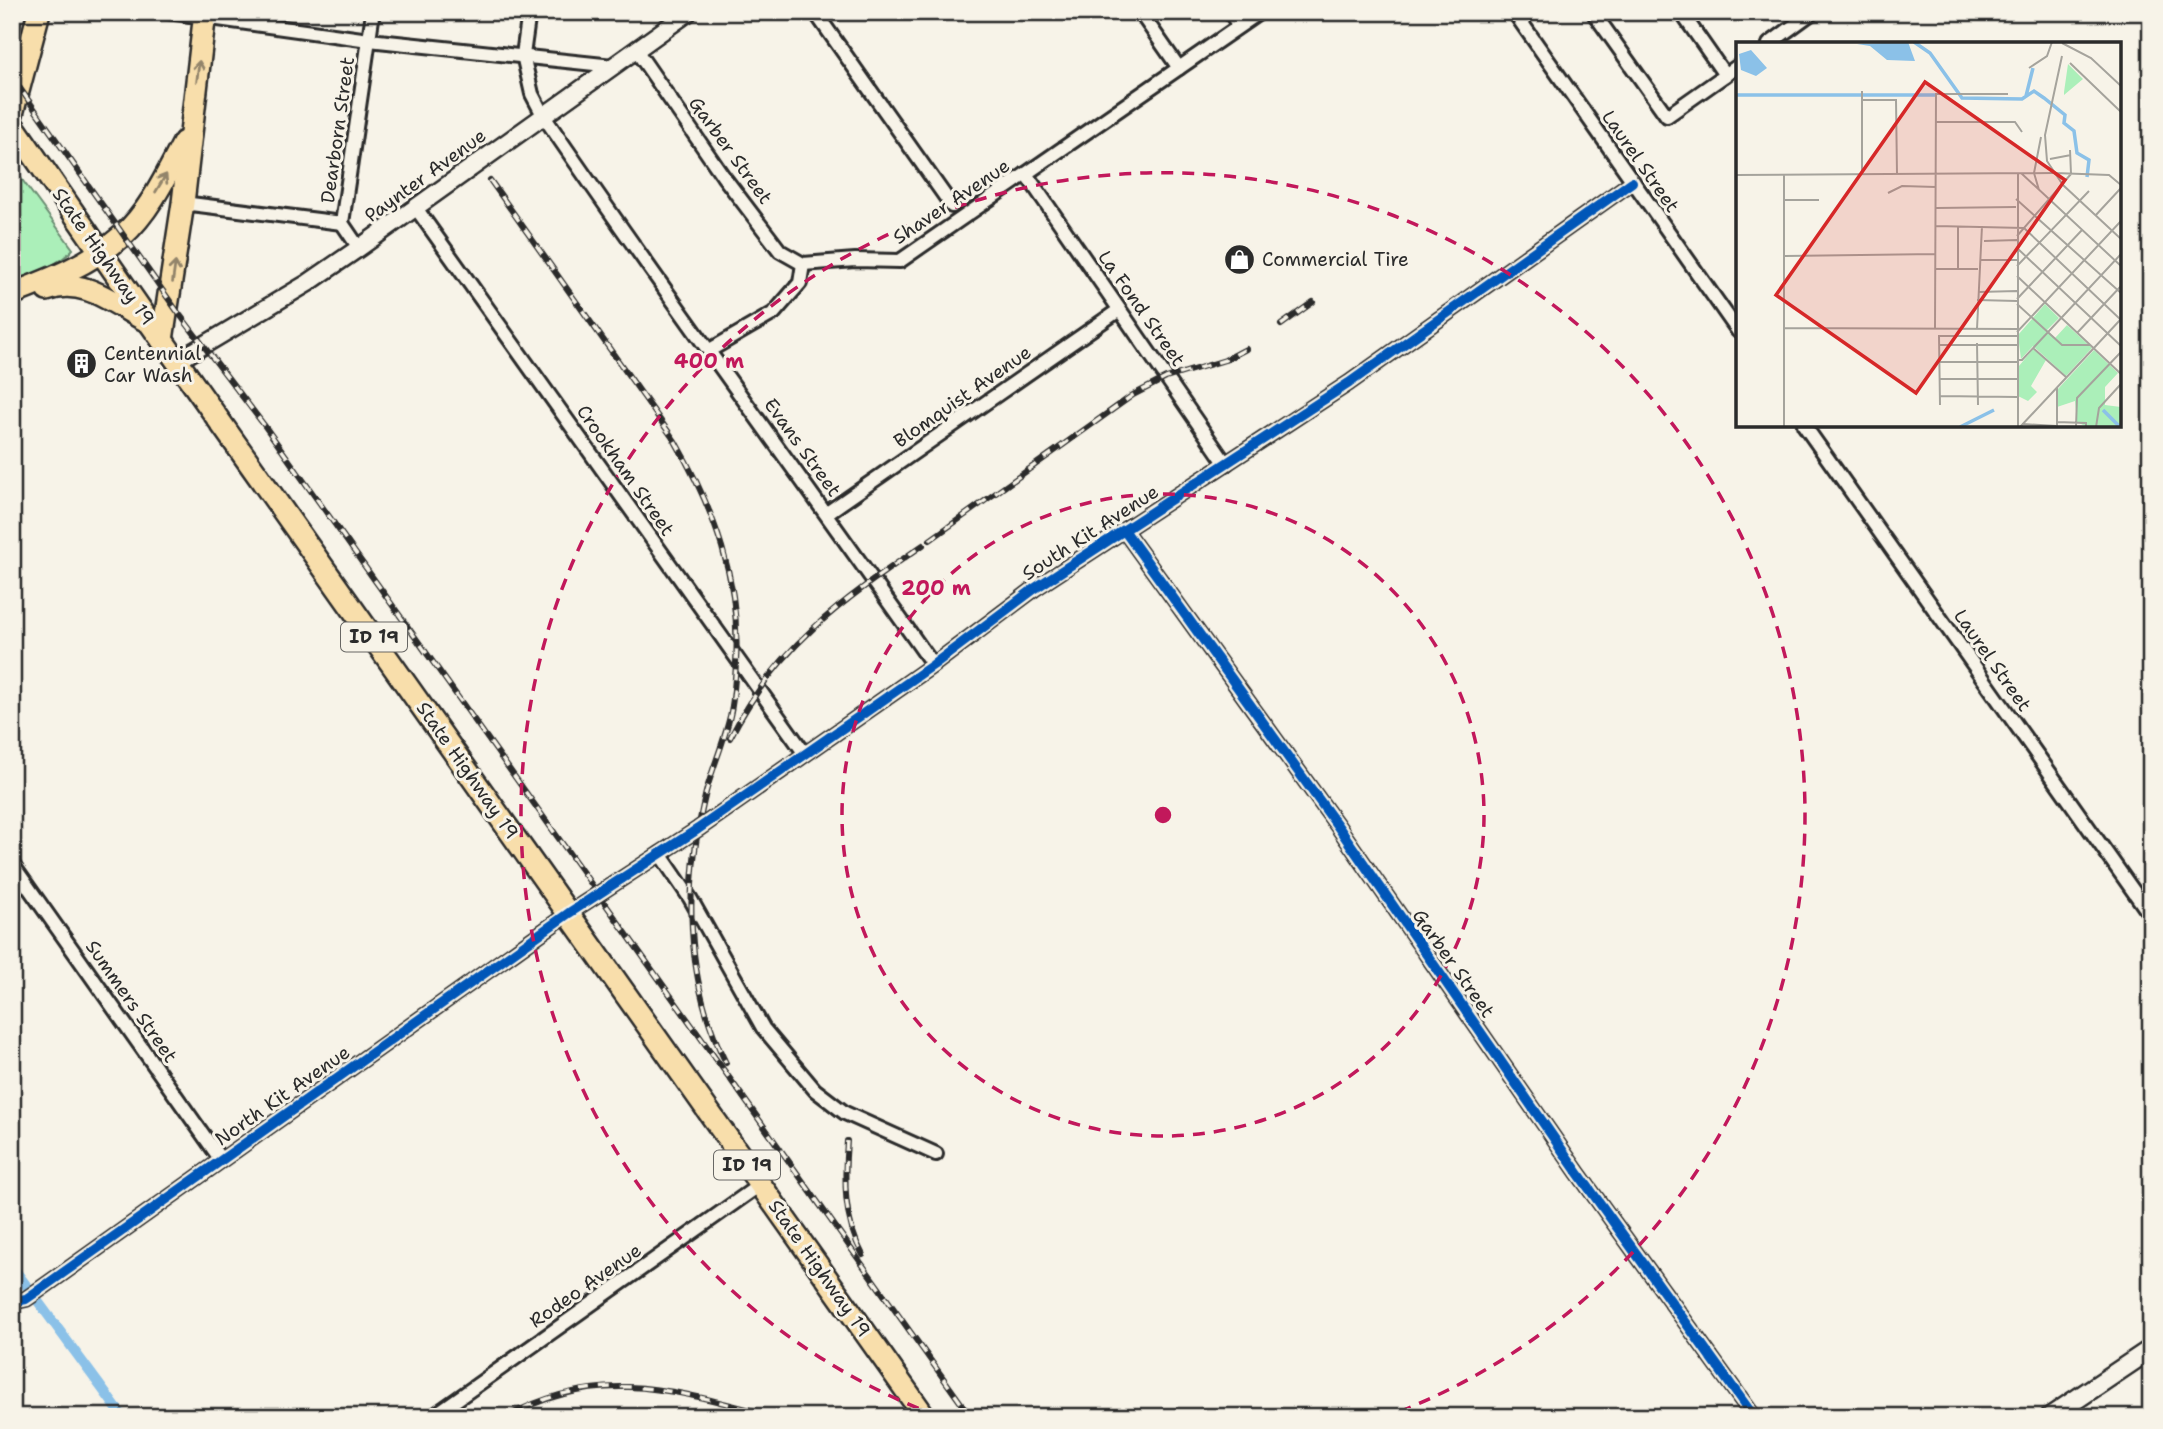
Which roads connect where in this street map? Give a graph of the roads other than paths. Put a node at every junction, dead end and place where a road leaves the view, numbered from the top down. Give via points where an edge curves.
1 (39, 12) edge
2 (168, 12) edge
3 (373, 12) edge
4 (530, 12) edge
5 (689, 12) edge
6 (815, 12) edge
7 (1140, 12) edge
8 (1230, 12) edge
9 (1259, 12) edge
10 (1514, 12) edge
11 (1593, 12) edge
12 (1681, 12) edge
13 (1813, 12) edge
14 (205, 15) edge
15 (1239, 26) junction
16 (369, 40) junction
17 (1772, 42) edge
18 (636, 50) junction
19 (523, 55) junction
20 (613, 66) junction
21 (1736, 67) edge
22 (1179, 68) junction
23 (1724, 75) junction
24 (12, 114) edge
25 (543, 115) junction
26 (12, 124) edge
27 (190, 131) junction
28 (1026, 174) junction
29 (1632, 182) junction
30 (183, 203) junction
31 (952, 206) dead end
32 (416, 208) junction
33 (342, 223) junction
34 (359, 248) junction
35 (101, 253) junction
36 (803, 264) junction
37 (12, 294) edge
38 (12, 304) edge
39 (1119, 310) junction
40 (1736, 328) edge
41 (156, 331) junction
42 (710, 350) junction
43 (179, 360) junction
44 (1805, 427) edge
45 (1226, 464) junction
46 (827, 513) junction
47 (1124, 530) junction
48 (933, 665) junction
49 (805, 754) junction
50 (660, 854) junction
51 (12, 864) edge
52 (569, 913) junction
53 (2151, 916) edge
54 (936, 1154) dead end
55 (221, 1160) junction
56 (761, 1184) junction
57 (17, 1301) edge
58 (2151, 1349) edge
59 (432, 1417) edge
60 (925, 1417) edge
61 (1754, 1417) edge
62 (2050, 1417) edge

1 - 24 main road
2 - 14 street
3 - 16 street, Dearborn Street
4 - 19 street
5 - 18 street, Paynter Avenue
6 - 31 street
7 - 22 street
8 - 15 street
9 - 15 street, Shaver Avenue
10 - 29 street, Laurel Street
11 - 23 street via 1667,116
12 - 23 street
13 - 17 street
14 - 16 street
27 -> 14 main road
15 - 22 street, Shaver Avenue
16 - 19 street
16 - 33 street, Dearborn Street
18 - 20 street, Paynter Avenue
18 - 36 street, Garber Street via 780,251
19 - 20 street
19 - 25 street, Evans Street via 532,94
20 - 25 street, Paynter Avenue
21 - 23 street
22 - 28 street, Shaver Avenue
25 - 32 street, Paynter Avenue
25 - 42 street, Evans Street
26 - 35 main road, State Highway 19 / ID 19
27 - 30 main road
35 -> 27 main road via 149,205
28 - 36 street, Shaver Avenue via 900,261
28 - 39 street, La Fond Street
29 - 40 street, Laurel Street
29 - 45 street, South Kit Avenue via 1349,383
30 - 33 street
41 -> 30 main road
32 - 34 street, Paynter Avenue
32 - 49 street, Crookham Street
33 - 34 street, Dearborn Street
34 - 43 street, Paynter Avenue
35 - 37 main road
35 - 41 main road, State Highway 19 / ID 19
36 - 42 street via 800,283 774,313
38 - 41 main road via 55,287 82,286
39 - 45 street, La Fond Street
39 - 46 street, Blomquist Avenue
41 - 43 main road, State Highway 19 / ID 19
42 - 46 street, Evans Street
43 - 52 main road, State Highway 19 / ID 19
44 - 53 street, Laurel Street
45 - 47 street, South Kit Avenue
46 - 48 street, Evans Street
47 - 48 street, South Kit Avenue via 1034,589
47 - 61 street, Garber Street
48 - 49 street, South Kit Avenue
49 - 50 street, South Kit Avenue
50 - 52 street, South Kit Avenue
50 - 54 street via 763,1028 815,1090 845,1112
51 - 55 street, Summers Street
52 - 55 street, North Kit Avenue
52 - 56 main road, State Highway 19 / ID 19
55 - 57 street, North Kit Avenue
56 - 59 street, Rodeo Avenue
56 - 60 main road, State Highway 19 / ID 19
58 - 62 main road

